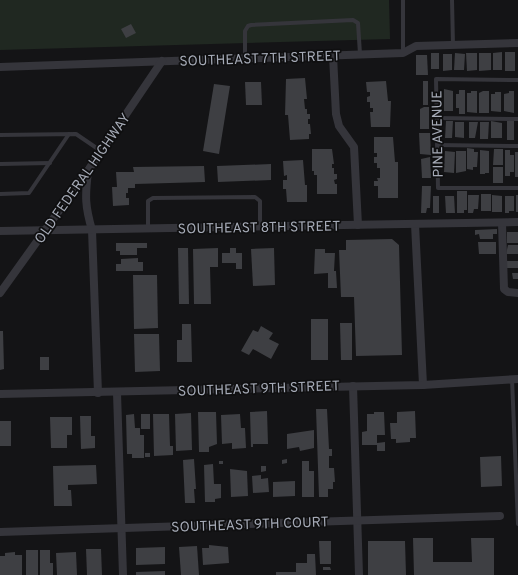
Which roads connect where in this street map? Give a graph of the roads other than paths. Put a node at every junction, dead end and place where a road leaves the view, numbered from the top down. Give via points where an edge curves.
1 (403, 0) edge
2 (452, 0) edge
3 (518, 43) edge
4 (453, 45) junction
5 (403, 54) junction
6 (360, 55) junction
7 (333, 56) junction
8 (245, 59) junction
9 (162, 61) junction
10 (0, 67) edge
11 (518, 80) edge
12 (437, 118) junction
13 (518, 119) edge
14 (69, 134) junction
15 (0, 135) edge
16 (437, 145) junction
17 (518, 146) edge
18 (101, 151) junction
19 (50, 163) junction
20 (0, 164) edge
21 (89, 170) junction
22 (518, 188) edge
23 (0, 194) edge
24 (518, 222) edge
25 (502, 223) junction
26 (415, 224) junction
27 (358, 225) junction
28 (260, 227) junction
29 (148, 229) junction
30 (45, 230) junction
31 (92, 230) junction
32 (0, 232) edge
33 (0, 293) edge
34 (518, 293) edge
35 (515, 379) edge
36 (423, 385) junction
37 (353, 386) junction
38 (117, 392) junction
39 (98, 393) junction
40 (0, 394) edge
41 (500, 516) dead end
42 (358, 520) junction
43 (518, 524) edge
44 (120, 529) junction
45 (0, 532) edge
46 (123, 575) edge
47 (359, 575) edge

1 - 5 lane
2 - 4 lane
3 - 4 street, SOUTHEAST 7TH STREET
4 - 5 street, SOUTHEAST 7TH STREET via 416,46
5 - 6 street, SOUTHEAST 7TH STREET
6 - 7 street, SOUTHEAST 7TH STREET
6 - 8 lane via 358,23 353,20 248,26 245,31
7 - 8 street, SOUTHEAST 7TH STREET
7 - 27 street via 336,114 339,126 354,147
8 - 9 street, SOUTHEAST 7TH STREET
9 - 10 street, SOUTHEAST 7TH STREET
9 - 18 street, OLD FEDERAL HIGHWAY
11 - 12 lane, PINE AVENUE via 436,79
12 - 13 lane
12 - 16 lane, PINE AVENUE
14 - 15 lane
14 - 18 lane via 76,134
14 - 19 lane
16 - 17 lane
16 - 22 lane, PINE AVENUE via 438,188
18 - 21 street, OLD FEDERAL HIGHWAY
19 - 20 lane
19 - 23 lane via 29,193
21 - 30 street, OLD FEDERAL HIGHWAY
21 - 31 street via 85,196 86,211
24 - 25 street, SOUTHEAST 8TH STREET
25 - 26 street, SOUTHEAST 8TH STREET
25 - 34 street via 504,289
26 - 27 street, SOUTHEAST 8TH STREET
26 - 36 street
27 - 28 street, SOUTHEAST 8TH STREET
28 - 29 street, SOUTHEAST 8TH STREET
28 - 29 lane via 260,201 255,197 161,198 148,201
29 - 31 street, SOUTHEAST 8TH STREET
30 - 31 street, SOUTHEAST 8TH STREET
30 - 32 street, SOUTHEAST 8TH STREET
30 - 33 street, OLD FEDERAL HIGHWAY
31 - 39 street
35 - 36 street, SOUTHEAST 9TH STREET
35 - 43 lane
36 - 37 street, SOUTHEAST 9TH STREET
37 - 38 street, SOUTHEAST 9TH STREET
37 - 42 street
38 - 39 street, SOUTHEAST 9TH STREET
38 - 44 street
39 - 40 street, SOUTHEAST 9TH STREET
41 - 42 street, SOUTHEAST 9TH COURT
42 - 44 street, SOUTHEAST 9TH COURT
42 - 47 street
44 - 45 street, SOUTHEAST 9TH COURT
44 - 46 street

